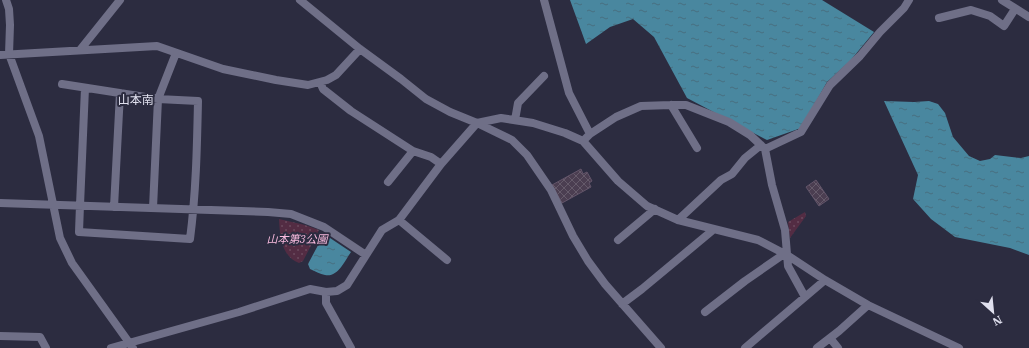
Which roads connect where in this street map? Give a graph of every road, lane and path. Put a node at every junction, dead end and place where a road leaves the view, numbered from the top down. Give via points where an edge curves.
1 (6, 0) edge
2 (120, 0) edge
3 (300, 0) edge
4 (544, 0) edge
5 (909, 0) edge
6 (1002, 0) edge
7 (1015, 9) junction
8 (1029, 17) edge
9 (939, 18) dead end
10 (360, 49) junction
11 (80, 50) junction
12 (176, 53) junction
13 (9, 54) junction
14 (0, 55) edge
15 (544, 76) dead end
16 (320, 82) junction
17 (62, 84) dead end
18 (85, 88) junction
19 (120, 93) junction
20 (158, 99) junction
21 (671, 105) junction
22 (516, 120) junction
23 (477, 123) junction
24 (590, 134) junction
25 (583, 141) junction
26 (763, 147) junction
27 (697, 148) dead end
28 (413, 151) junction
29 (441, 164) junction
30 (388, 182) dead end
31 (0, 203) edge
32 (54, 205) junction
33 (80, 205) junction
34 (114, 206) junction
35 (153, 208) junction
36 (194, 209) junction
37 (655, 209) junction
38 (398, 220) junction
39 (678, 220) junction
40 (713, 230) junction
41 (618, 240) dead end
42 (785, 254) junction
43 (366, 255) junction
44 (447, 260) dead end
45 (825, 280) junction
46 (326, 292) junction
47 (805, 297) junction
48 (622, 304) junction
49 (868, 305) junction
50 (705, 312) dead end
51 (0, 336) edge
52 (830, 338) junction
53 (131, 345) edge
54 (46, 348) edge
55 (111, 348) edge
56 (351, 348) edge
57 (661, 348) edge
58 (745, 348) edge
59 (817, 348) edge
60 (838, 348) edge
61 (959, 348) edge

1 - 13 street via 10,25
2 - 11 street
3 - 10 street
4 - 24 street via 569,93
5 - 26 street via 860,56 830,85 801,132
6 - 7 street
7 - 8 street
7 - 9 street via 1004,26 990,16 971,10
10 - 16 street via 336,76
10 - 23 street via 426,99
11 - 12 street via 157,46
11 - 13 street
12 - 16 street via 223,69 276,80 308,85
12 - 20 street
13 - 14 street
13 - 32 street via 39,136
15 - 22 street via 518,103
16 - 28 street via 323,89 351,111
17 - 18 street
18 - 19 street
18 - 33 street
19 - 20 street
19 - 34 street
20 - 35 street
20 - 36 street via 198,102
21 - 24 street via 642,106 616,117
21 - 26 street via 686,105 729,122
21 - 27 street
22 - 23 street via 501,118
22 - 25 street via 565,133
23 - 29 street
23 - 48 street via 512,140 527,155 551,190 588,261
24 - 25 street
25 - 37 street via 618,181 647,206
26 - 39 street via 745,158 732,174 721,180
26 - 42 street via 785,230
28 - 29 street via 431,157
28 - 30 street
29 - 38 street
31 - 32 street
32 - 33 street
32 - 53 street via 60,238 72,263
33 - 34 street
33 - 36 street via 79,232 190,239
34 - 35 street
35 - 36 street
36 - 43 street via 291,214 324,227
37 - 39 street
37 - 41 street
38 - 43 street via 382,230
38 - 44 street
39 - 40 street
40 - 42 street via 758,240
40 - 48 street
42 - 45 street
42 - 47 street via 788,266
42 - 50 street
43 - 46 street via 347,285
45 - 47 street
45 - 49 street
46 - 53 street via 310,289
46 - 56 street via 326,303
47 - 58 street
48 - 57 street
49 - 52 street
49 - 61 street
51 - 54 street via 40,337
52 - 59 street
52 - 60 street
53 - 55 street

